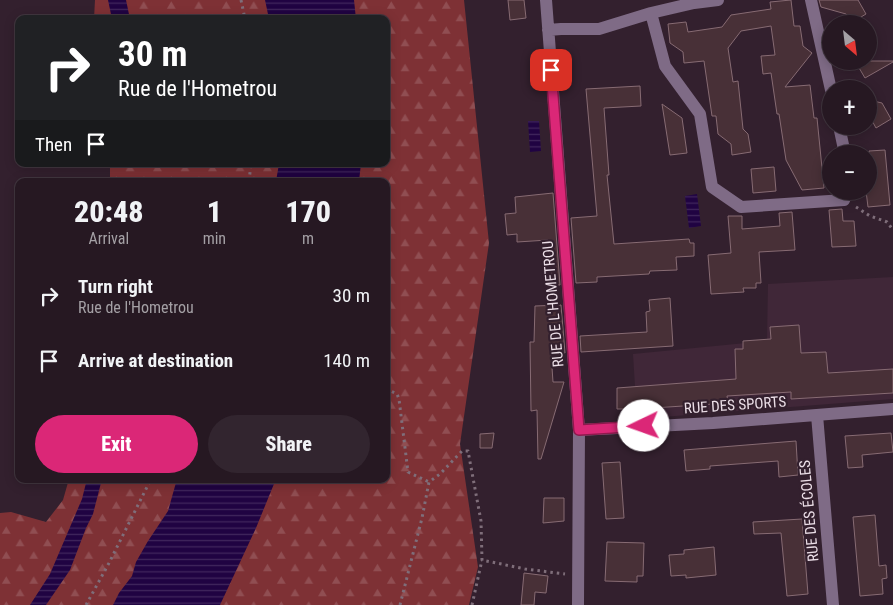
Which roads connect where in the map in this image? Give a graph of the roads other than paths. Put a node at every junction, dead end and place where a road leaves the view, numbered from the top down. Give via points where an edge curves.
1 (546, 0) edge
2 (718, 0) edge
3 (811, 0) edge
4 (651, 13) junction
5 (548, 30) junction
6 (829, 80) edge
7 (822, 199) edge
8 (893, 409) edge
9 (817, 415) junction
10 (579, 430) junction
11 (578, 605) edge
12 (833, 605) edge

1 - 5 street, RUE DE L'HOMETROU
2 - 4 street
3 - 6 street
4 - 5 street via 599,29
4 - 7 street via 665,66 700,114 712,187 741,207
5 - 10 street, RUE DE L'HOMETROU
8 - 9 street, RUE DES SPORTS
9 - 10 street, RUE DES SPORTS
9 - 12 street, RUE DES ÉCOLES
10 - 11 street, RUE DE L'HOMETROU

